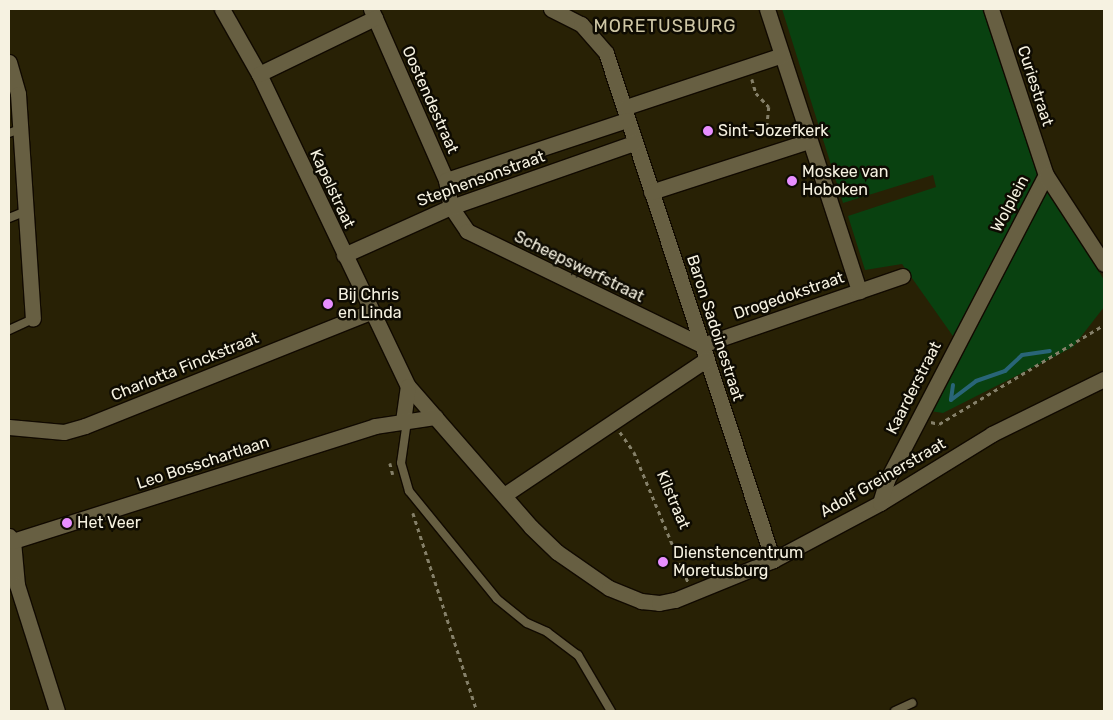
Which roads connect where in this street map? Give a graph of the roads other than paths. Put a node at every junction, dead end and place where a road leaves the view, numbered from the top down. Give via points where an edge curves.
1 (222, 9) edge
2 (551, 9) edge
3 (767, 9) edge
4 (991, 9) edge
5 (373, 13) edge
6 (782, 55) junction
7 (9, 62) edge
8 (258, 74) junction
9 (13, 92) edge
10 (626, 113) junction
11 (14, 131) edge
12 (809, 141) junction
13 (634, 143) junction
14 (1046, 175) junction
15 (446, 180) junction
16 (651, 192) junction
17 (451, 207) junction
18 (24, 212) junction
19 (9, 218) edge
20 (344, 255) junction
21 (1104, 264) edge
22 (902, 276) dead end
23 (858, 291) junction
24 (984, 291) joint
25 (370, 312) junction
26 (33, 319) joint
27 (9, 330) edge
28 (705, 352) junction
29 (1104, 378) edge
30 (408, 386) junction
31 (436, 417) junction
32 (405, 421) junction
33 (9, 427) edge
34 (504, 495) junction
35 (880, 503) junction
36 (11, 539) edge
37 (773, 560) junction
38 (675, 600) joint
39 (912, 703) dead end
40 (57, 711) edge
41 (611, 711) edge
42 (894, 711) edge

1 - 8 street, Kapelstraat
2 - 10 street, Baron Sadoinestraat via 581,24 606,53
3 - 6 street
4 - 14 street, Curiestraat
5 - 8 street
5 - 15 street, Oostendestraat
6 - 10 street, Stephensonstraat
6 - 12 street
7 - 9 street
8 - 20 street, Kapelstraat
9 - 11 street
10 - 13 street, Baron Sadoinestraat
10 - 15 street, Stephensonstraat
11 - 18 street
12 - 16 street
12 - 23 street
13 - 16 street, Baron Sadoinestraat
13 - 17 street, Stephensonstraat
14 - 21 street, Wolplein
14 - 24 street, Wolplein
15 - 17 street, Oostendestraat
16 - 28 street, Baron Sadoinestraat
17 - 20 street, Stephensonstraat
17 - 28 street, Scheepswerfstraat via 467,231
18 - 19 lane
18 - 26 street
20 - 25 street, Kapelstraat
22 - 23 street, Drogedokstraat
23 - 28 street, Drogedokstraat
24 - 35 street, Kaarderstraat via 887,480
25 - 30 street, Kapelstraat
25 - 33 street, Charlotta Finckstraat via 85,426 64,432
26 - 27 lane
28 - 34 street via 613,423
28 - 37 street, Baron Sadoinestraat
29 - 35 street, Adolf Greinerstraat via 992,434
30 - 31 street, Kapelstraat
30 - 32 street
31 - 32 street
31 - 34 street, Kapelstraat
32 - 36 street, Leo Bosschartlaan via 376,426
32 - 41 lane via 401,463 408,491 497,599 527,623 547,632 578,655
34 - 38 street, Kapelstraat via 557,552 609,588 641,601 659,603
35 - 37 street, Adolf Greinerstraat
36 - 40 street, Leo Bosschartlaan via 17,585
37 - 38 street, Adolf Greinerstraat
39 - 42 lane

